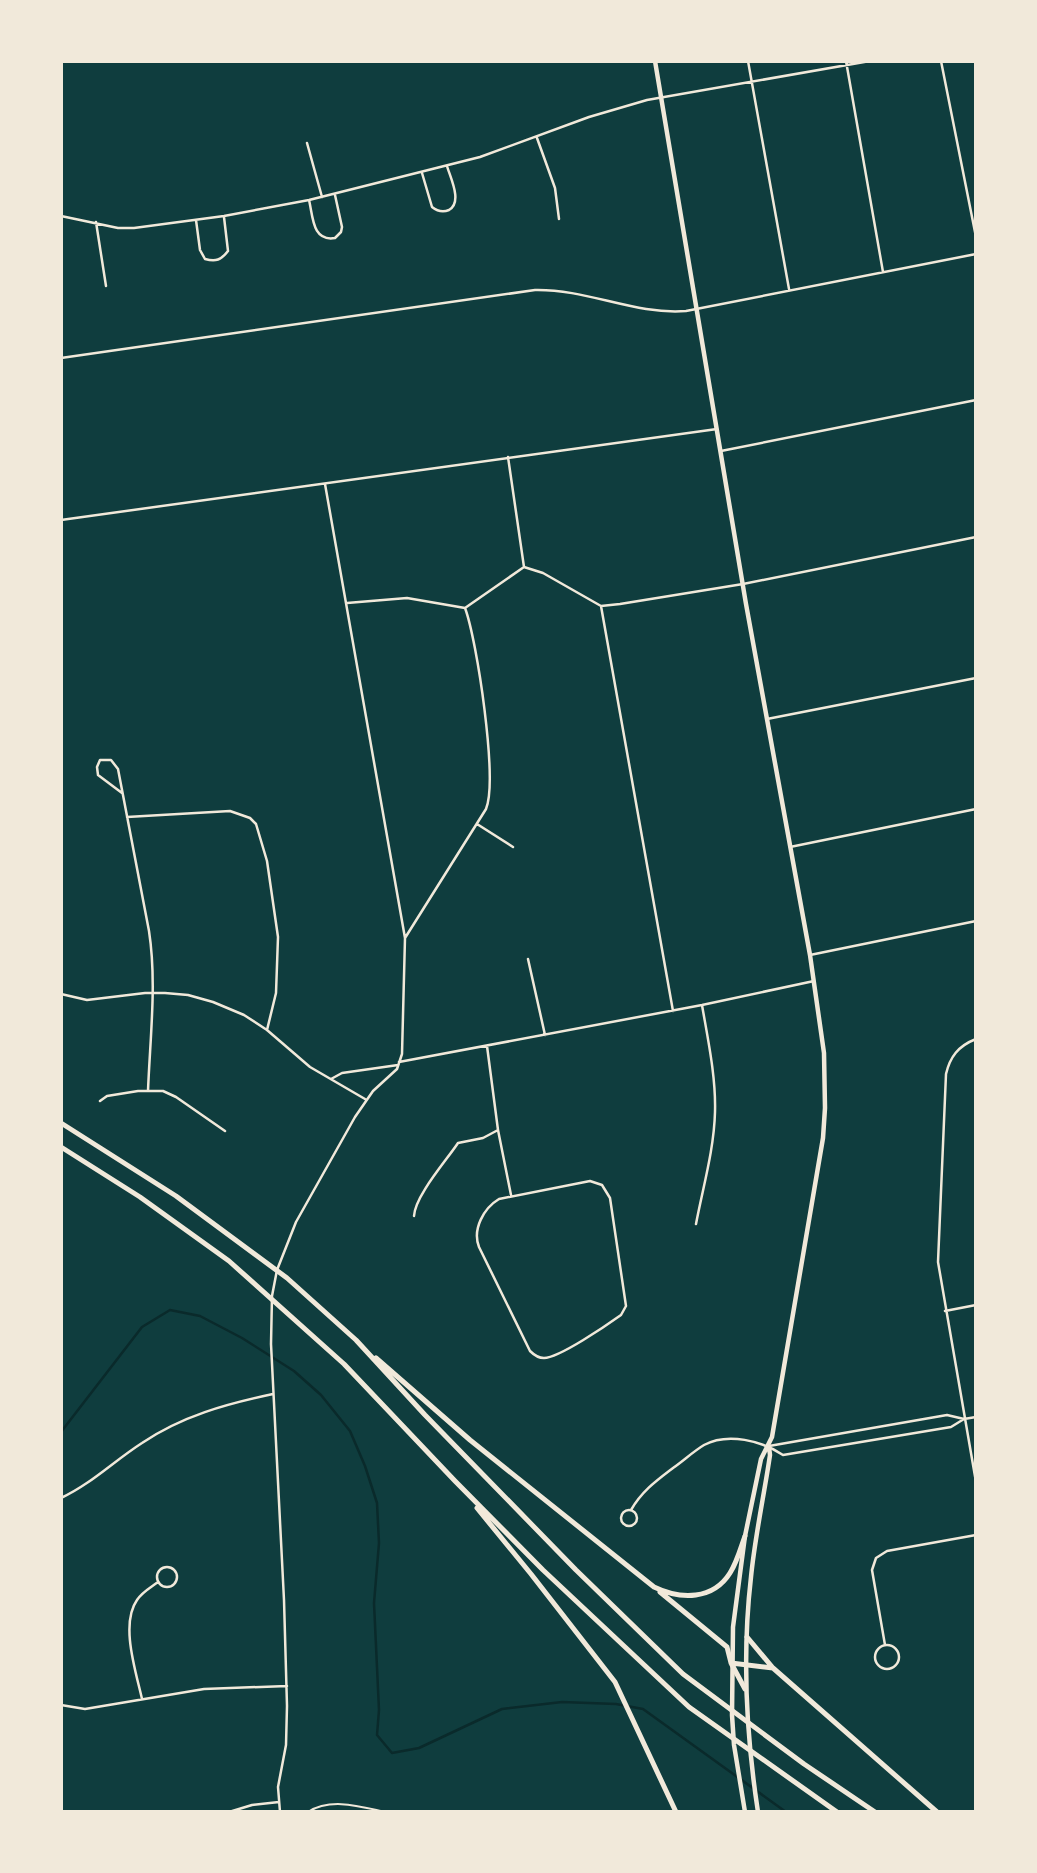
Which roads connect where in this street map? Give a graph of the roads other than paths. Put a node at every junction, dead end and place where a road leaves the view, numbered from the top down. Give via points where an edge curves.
1 (654, 61) edge
2 (748, 61) edge
3 (870, 61) edge
4 (941, 61) edge
5 (846, 63) edge
6 (752, 82) junction
7 (660, 97) junction
8 (537, 138) junction
9 (307, 143) dead end
10 (447, 166) junction
11 (422, 173) junction
12 (335, 194) junction
13 (322, 197) junction
14 (309, 200) junction
15 (61, 216) edge
16 (224, 216) junction
17 (559, 219) dead end
18 (196, 220) junction
19 (96, 222) junction
20 (976, 237) edge
21 (976, 254) edge
22 (883, 272) junction
23 (106, 286) dead end
24 (789, 290) junction
25 (697, 309) junction
26 (61, 358) edge
27 (976, 400) edge
28 (717, 429) junction
29 (721, 451) junction
30 (508, 457) junction
31 (325, 484) junction
32 (61, 520) edge
33 (976, 537) edge
34 (524, 567) junction
35 (743, 584) junction
36 (346, 603) junction
37 (601, 606) junction
38 (465, 608) junction
39 (976, 678) edge
40 (767, 719) junction
41 (122, 793) junction
42 (976, 809) edge
43 (127, 817) junction
44 (477, 824) junction
45 (513, 847) dead end
46 (790, 847) junction
47 (976, 921) edge
48 (405, 938) junction
49 (810, 955) junction
50 (528, 960) dead end
51 (814, 981) junction
52 (152, 993) junction
53 (61, 994) edge
54 (702, 1005) junction
55 (673, 1011) junction
56 (267, 1030) junction
57 (545, 1035) junction
58 (976, 1039) edge
59 (487, 1046) junction
60 (399, 1064) junction
61 (331, 1079) junction
62 (148, 1091) junction
63 (367, 1100) junction
64 (100, 1101) dead end
65 (61, 1123) edge
66 (498, 1130) junction
67 (225, 1131) dead end
68 (61, 1147) edge
69 (511, 1196) junction
70 (414, 1216) dead end
71 (696, 1224) dead end
72 (976, 1305) edge
73 (945, 1311) junction
74 (356, 1340) junction
75 (273, 1394) junction
76 (976, 1416) edge
77 (964, 1419) junction
78 (889, 1426) junction
79 (835, 1436) junction
80 (891, 1437) junction
81 (768, 1446) junction
82 (838, 1447) junction
83 (455, 1482) junction
84 (976, 1482) edge
85 (61, 1498) edge
86 (631, 1510) junction
87 (746, 1534) junction
88 (756, 1535) junction
89 (976, 1535) edge
90 (158, 1582) junction
91 (654, 1587) junction
92 (747, 1637) junction
93 (885, 1645) junction
94 (731, 1663) junction
95 (746, 1665) junction
96 (773, 1668) junction
97 (287, 1686) junction
98 (746, 1689) junction
99 (142, 1700) junction
100 (61, 1705) edge
101 (279, 1802) junction
102 (758, 1809) edge
103 (229, 1812) edge
104 (280, 1812) edge
105 (308, 1812) edge
106 (386, 1812) edge
107 (676, 1812) edge
108 (746, 1812) edge
109 (837, 1812) edge
110 (875, 1812) edge
111 (937, 1812) edge

1 - 7 main road
2 - 6 street
3 - 5 street
4 - 20 street
5 - 6 street
5 - 22 street
6 - 7 street
6 - 24 street
7 - 8 street
7 - 25 main road
8 - 10 street
8 - 17 street via 555,188
9 - 13 street
10 - 11 street
10 - 11 street via 456,198 448,210 432,207
11 - 12 street
12 - 13 street
12 - 14 street via 342,227 335,238 317,233
13 - 14 street
14 - 16 street
15 - 19 street
16 - 18 street
16 - 18 street via 228,251 214,261 205,259 200,250
18 - 19 street via 134,228
19 - 23 street
21 - 22 street
22 - 24 street
24 - 25 street
25 - 26 street via 655,312 574,292 536,290
25 - 28 main road
27 - 29 street
28 - 29 main road
28 - 30 street
29 - 35 main road
30 - 31 street
30 - 34 street
31 - 32 street
31 - 36 street
33 - 35 street
34 - 37 street
34 - 38 street
35 - 37 street
35 - 40 main road
36 - 38 street via 407,598
36 - 48 street
37 - 55 street
38 - 44 street via 474,641 490,767 490,798
39 - 40 street
40 - 46 main road
41 - 41 street via 115,763 100,760 99,775
41 - 43 street
42 - 46 street
43 - 52 street via 151,947
43 - 56 street via 230,811 256,824 267,861 278,937 276,993
44 - 45 street
44 - 48 street
46 - 49 main road
47 - 49 street
48 - 60 street
49 - 51 main road
50 - 57 street
51 - 54 street
51 - 81 main road via 824,1054 823,1138
52 - 53 street via 87,1000
52 - 56 street via 213,1002
52 - 62 street
54 - 55 street
54 - 71 street via 715,1113
55 - 57 street
56 - 61 street
57 - 59 street
58 - 73 street via 954,1055 946,1074 938,1247
59 - 60 street
59 - 66 street
60 - 61 street
60 - 63 street
61 - 63 street
62 - 64 street
62 - 67 street via 167,1093
63 - 75 street via 296,1222 279,1263 272,1296
65 - 74 highway via 176,1196 287,1278
66 - 69 street
66 - 70 street via 458,1143
68 - 83 highway via 229,1261 344,1364
69 - 69 street via 590,1181 602,1185 610,1198 626,1306 621,1315 548,1358 530,1351 476,1240 489,1206
72 - 73 street
73 - 77 street
74 - 91 highway via 470,1440
74 - 110 highway via 576,1570 683,1674
75 - 85 street via 173,1424
75 - 97 street
76 - 77 street
77 - 78 street via 947,1415
77 - 80 street via 951,1427
77 - 84 street
78 - 79 street
78 - 80 street
79 - 81 street
79 - 82 street
80 - 82 street
81 - 82 street via 783,1455
81 - 86 street via 739,1439 705,1445 641,1493
81 - 87 main road via 762,1452
81 - 88 main road
83 - 107 highway via 615,1682
83 - 109 highway via 689,1707
86 - 86 street via 621,1516 627,1526 637,1520
87 - 88 main road
87 - 91 highway via 730,1573 705,1594 675,1595
87 - 94 main road
88 - 92 main road
89 - 93 street via 876,1558 872,1570
90 - 90 street via 166,1588 173,1586 175,1571 163,1568
90 - 99 street via 139,1597 131,1615 129,1633
91 - 94 highway via 727,1647
92 - 95 main road
92 - 96 highway
93 - 93 street via 875,1657 880,1667 888,1669 897,1663 898,1655
94 - 95 highway
94 - 98 highway
94 - 108 main road via 734,1745
95 - 96 highway
95 - 98 main road
96 - 111 highway
97 - 99 street via 204,1689
97 - 101 street
98 - 102 main road
99 - 100 street via 85,1709
101 - 103 street
101 - 104 street
105 - 106 lane via 342,1804

